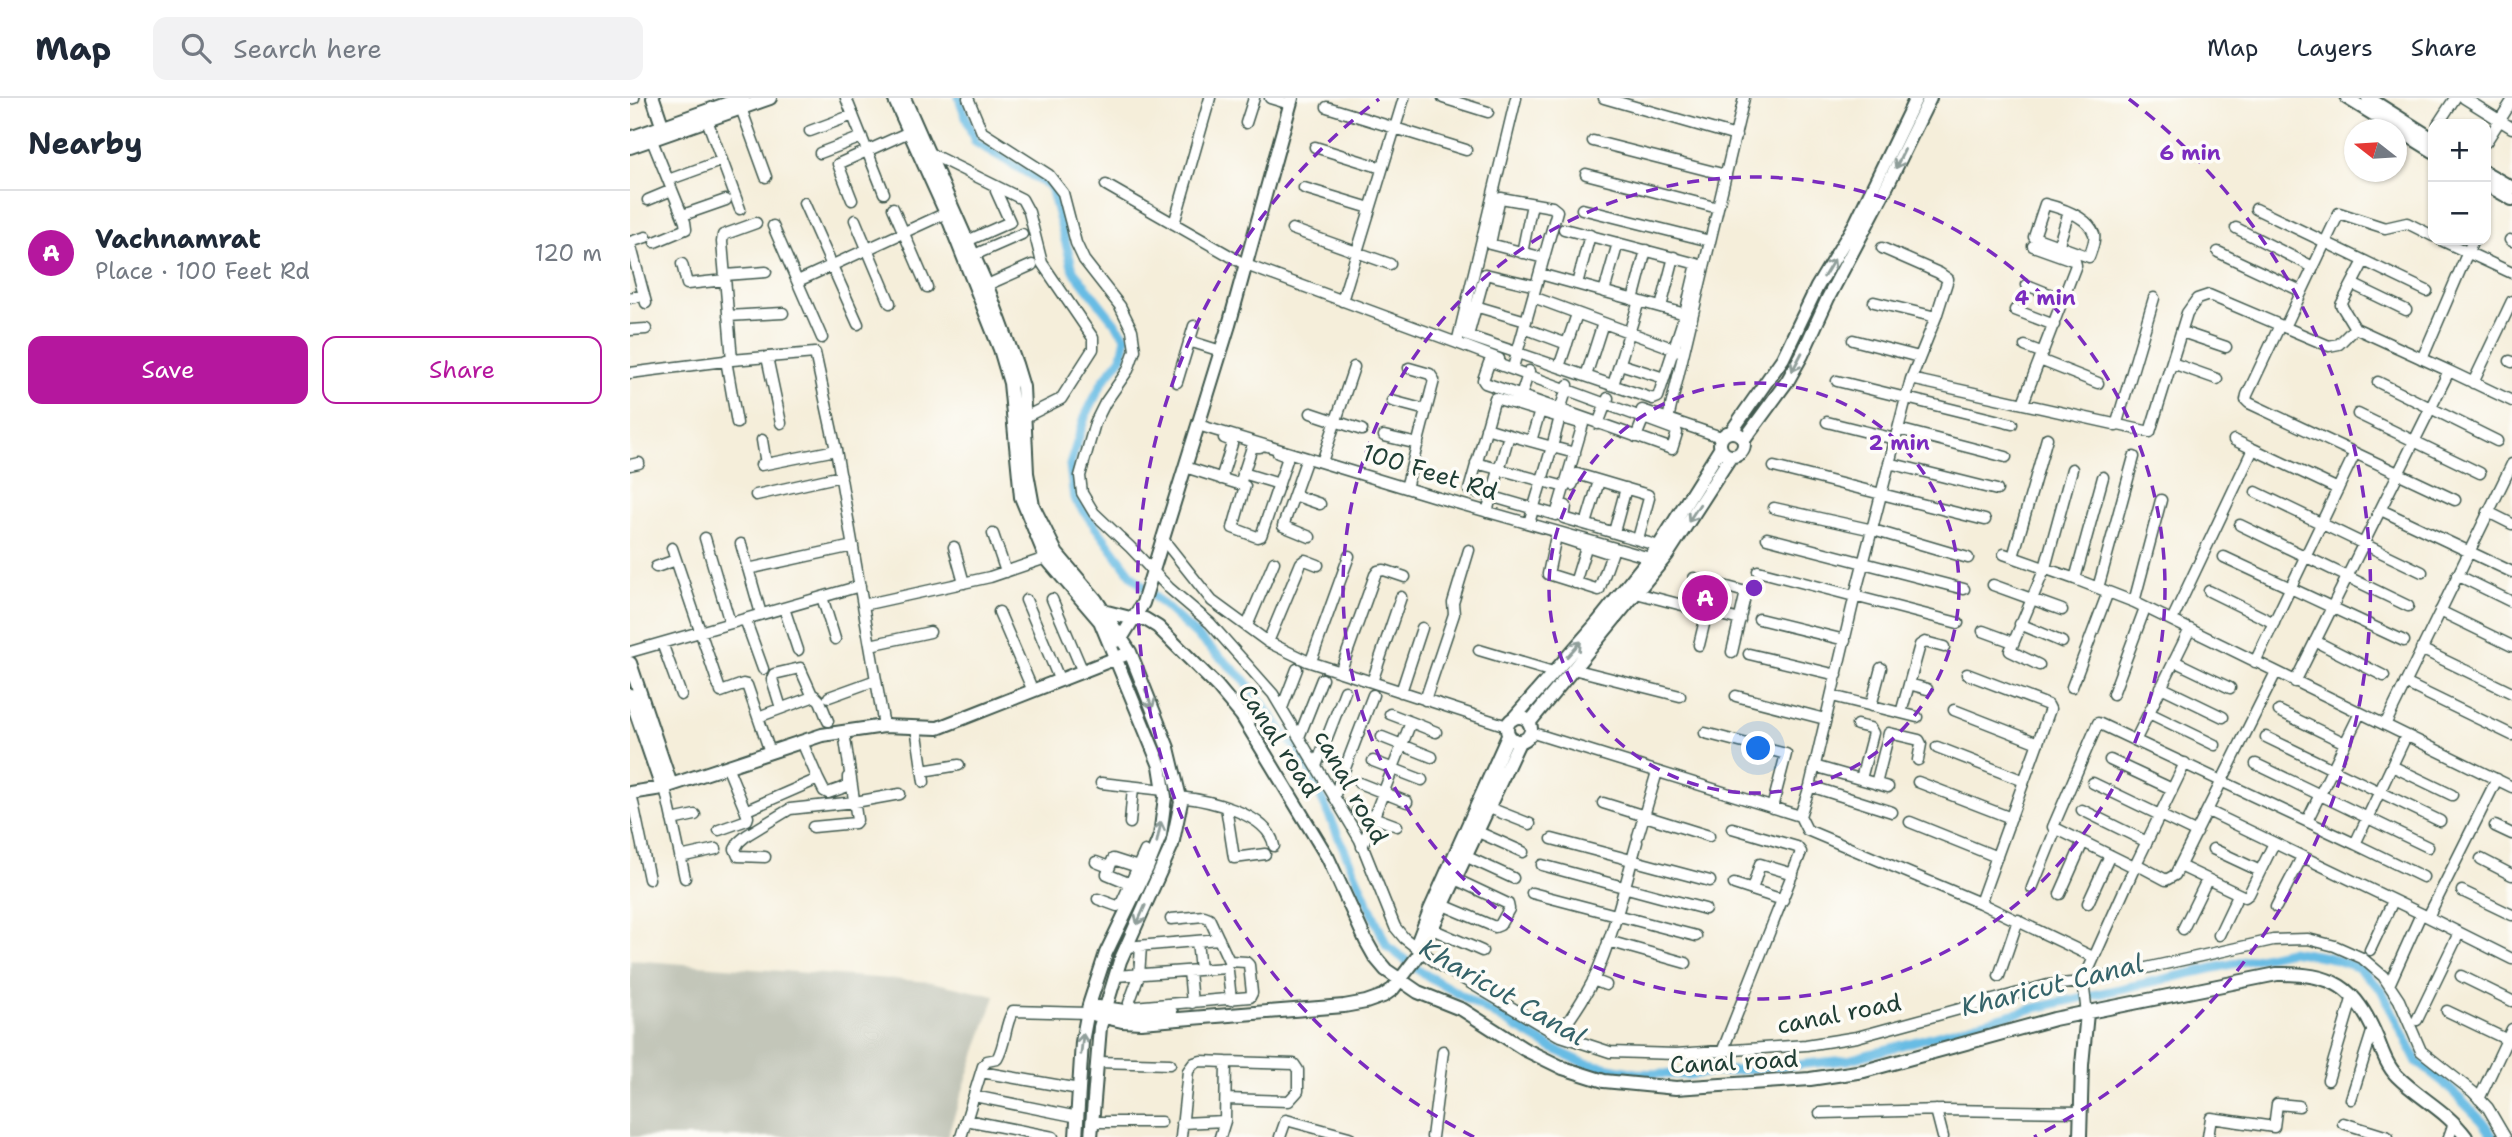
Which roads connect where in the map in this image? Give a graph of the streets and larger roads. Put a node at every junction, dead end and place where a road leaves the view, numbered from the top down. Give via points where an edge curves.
1 (653, 98) edge
2 (770, 98) edge
3 (846, 98) edge
4 (894, 98) edge
5 (904, 98) edge
6 (968, 98) edge
7 (1210, 98) edge
8 (1254, 98) edge
9 (1270, 98) edge
10 (1404, 98) edge
11 (1443, 98) edge
12 (1516, 98) edge
13 (1604, 98) edge
14 (1744, 98) edge
15 (1916, 98) edge
16 (1930, 98) edge
17 (2347, 98) edge
18 (2455, 98) edge
19 (2464, 98) edge
20 (1291, 101) edge
21 (2366, 101) edge
22 (2512, 101) edge
23 (742, 103) edge
24 (1327, 107) dead end
25 (1488, 112) dead end
26 (853, 115) junction
27 (2441, 119) edge
28 (707, 120) junction
29 (2499, 120) junction
30 (1246, 123) dead end
31 (1394, 127) junction
32 (2512, 128) edge
33 (664, 131) junction
34 (810, 131) dead end
35 (909, 132) junction
36 (2428, 134) edge
37 (2491, 134) edge
38 (650, 135) junction
39 (1736, 136) junction
40 (862, 137) junction
41 (630, 138) edge
42 (1593, 141) dead end
43 (630, 147) edge
44 (917, 147) junction
45 (1315, 147) dead end
46 (2428, 147) edge
47 (1466, 150) dead end
48 (867, 152) junction
49 (820, 153) dead end
50 (930, 153) junction
51 (715, 163) dead end
52 (1382, 168) junction
53 (1586, 174) dead end
54 (1726, 175) junction
55 (2491, 176) edge
56 (766, 177) dead end
57 (670, 185) junction
58 (1105, 186) dead end
59 (2491, 187) edge
60 (1304, 188) dead end
61 (2512, 188) edge
62 (996, 191) dead end
63 (884, 193) dead end
64 (2512, 199) edge
65 (648, 200) dead end
66 (726, 200) dead end
67 (852, 200) dead end
68 (804, 203) dead end
69 (1532, 204) junction
70 (893, 208) dead end
71 (1370, 208) junction
72 (1718, 208) junction
73 (740, 209) dead end
74 (1582, 209) dead end
75 (2256, 209) dead end
76 (946, 213) junction
77 (683, 215) junction
78 (2067, 218) dead end
79 (855, 220) dead end
80 (756, 223) dead end
81 (1174, 224) junction
82 (773, 226) dead end
83 (2236, 228) dead end
84 (1292, 229) dead end
85 (1564, 229) dead end
86 (903, 233) junction
87 (1022, 234) dead end
88 (2428, 234) edge
89 (1590, 235) junction
90 (967, 241) junction
91 (1710, 241) junction
92 (2325, 242) junction
93 (630, 243) edge
94 (1618, 243) junction
95 (2451, 245) edge
96 (2471, 245) edge
97 (2032, 246) dead end
98 (1882, 248) dead end
99 (867, 249) junction
100 (1646, 250) junction
101 (2057, 250) junction
102 (1357, 251) junction
103 (2218, 252) dead end
104 (1522, 253) junction
105 (2468, 253) junction
106 (974, 255) junction
107 (1674, 257) junction
108 (1544, 258) junction
109 (2364, 261) junction
110 (682, 264) dead end
111 (1032, 264) dead end
112 (1390, 264) dead end
113 (831, 265) junction
114 (1247, 265) junction
115 (2313, 267) junction
116 (766, 272) dead end
117 (2512, 273) edge
118 (1540, 274) junction
119 (725, 277) junction
120 (798, 281) junction
121 (1577, 284) junction
122 (2352, 284) junction
123 (986, 285) junction
124 (2027, 285) dead end
125 (1536, 286) junction
126 (927, 287) dead end
127 (2301, 291) junction
128 (2427, 291) dead end
129 (1604, 292) junction
130 (1533, 297) junction
131 (630, 298) edge
132 (2154, 298) dead end
133 (1636, 300) junction
134 (2064, 300) junction
135 (1342, 301) junction
136 (2512, 301) edge
137 (1874, 302) dead end
138 (890, 303) dead end
139 (1475, 306) junction
140 (1661, 307) junction
141 (2015, 310) dead end
142 (2406, 310) dead end
143 (783, 313) dead end
144 (1577, 314) junction
145 (1689, 315) junction
146 (728, 316) junction
147 (1936, 317) junction
148 (1603, 323) junction
149 (858, 324) dead end
150 (1525, 325) junction
151 (2054, 325) junction
152 (1194, 326) dead end
153 (2282, 326) junction
154 (2355, 328) junction
155 (646, 329) dead end
156 (630, 330) edge
157 (2182, 331) junction
158 (1629, 333) junction
159 (822, 338) dead end
160 (1853, 340) dead end
161 (1189, 341) junction
162 (1457, 343) junction
163 (1567, 344) junction
164 (2025, 346) dead end
165 (2226, 347) dead end
166 (1221, 351) junction
167 (1678, 351) junction
168 (1517, 352) junction
169 (767, 357) junction
170 (1919, 357) junction
171 (2041, 357) junction
172 (2422, 359) junction
173 (729, 360) junction
174 (2172, 363) junction
175 (1514, 364) junction
176 (1620, 364) junction
177 (1354, 367) dead end
178 (1559, 367) junction
179 (1409, 368) dead end
180 (2449, 371) junction
181 (630, 373) edge
182 (1529, 373) junction
183 (1586, 376) junction
184 (1664, 378) junction
185 (1911, 379) junction
186 (2217, 379) dead end
187 (1837, 381) dead end
188 (1177, 382) dead end
189 (2378, 382) dead end
190 (2098, 383) dead end
191 (2473, 383) junction
192 (1613, 385) junction
193 (1568, 387) junction
194 (1521, 396) junction
195 (1906, 399) junction
196 (1392, 401) dead end
197 (1607, 401) junction
198 (2512, 401) edge
199 (2023, 403) junction
200 (2431, 408) junction
201 (1426, 410) junction
202 (1540, 411) junction
203 (1311, 413) dead end
204 (1560, 414) junction
205 (1645, 414) junction
206 (2358, 414) dead end
207 (1020, 419) junction
208 (1668, 419) junction
209 (1336, 422) junction
210 (1827, 422) dead end
211 (737, 423) dead end
212 (781, 423) dead end
213 (1598, 424) junction
214 (2012, 424) dead end
215 (1198, 425) junction
216 (2116, 426) junction
217 (1486, 428) junction
218 (1362, 430) dead end
219 (1897, 434) junction
220 (1509, 435) junction
221 (1220, 436) dead end
222 (1384, 436) dead end
223 (1636, 437) junction
224 (2047, 438) dead end
225 (762, 440) dead end
226 (1744, 440) junction
227 (2234, 440) dead end
228 (1531, 441) junction
229 (2414, 441) junction
230 (2497, 441) dead end
231 (1726, 443) junction
232 (1418, 444) junction
233 (1552, 447) junction
234 (2253, 449) junction
235 (836, 450) junction
236 (1575, 453) junction
237 (2355, 453) junction
238 (2007, 457) dead end
239 (2134, 457) dead end
240 (1307, 458) junction
241 (1322, 462) junction
242 (1476, 463) junction
243 (1889, 463) junction
244 (1185, 467) junction
245 (1774, 467) dead end
246 (1500, 469) junction
247 (2072, 469) dead end
248 (2511, 470) edge
249 (1243, 473) junction
250 (2480, 473) dead end
251 (2398, 474) junction
252 (841, 477) junction
253 (2103, 477) dead end
254 (1221, 479) junction
255 (1542, 481) junction
256 (1599, 481) junction
257 (1240, 484) junction
258 (1279, 484) junction
259 (1565, 487) junction
260 (1406, 488) junction
261 (1626, 488) junction
262 (2338, 489) junction
263 (1997, 490) dead end
264 (2256, 492) dead end
265 (1881, 494) junction
266 (756, 495) dead end
267 (1294, 495) junction
268 (1492, 498) junction
269 (2161, 500) dead end
270 (2455, 500) dead end
271 (1320, 504) dead end
272 (1774, 508) dead end
273 (1533, 509) junction
274 (2381, 510) junction
275 (1487, 512) junction
276 (2488, 512) junction
277 (1985, 520) dead end
278 (1529, 523) junction
279 (1586, 524) junction
280 (2512, 524) edge
281 (2239, 525) dead end
282 (2322, 525) junction
283 (1873, 530) junction
284 (1614, 532) junction
285 (993, 534) dead end
286 (1310, 537) dead end
287 (705, 538) dead end
288 (1162, 538) junction
289 (1767, 538) dead end
290 (1638, 539) junction
291 (1587, 543) junction
292 (741, 544) dead end
293 (2363, 544) junction
294 (853, 546) junction
295 (1659, 546) junction
296 (954, 547) dead end
297 (672, 548) dead end
298 (1469, 551) dead end
299 (2469, 551) junction
300 (1349, 556) dead end
301 (2224, 557) dead end
302 (1046, 558) junction
303 (1650, 558) junction
304 (1968, 558) dead end
305 (2306, 558) junction
306 (677, 560) junction
307 (1273, 562) dead end
308 (1864, 563) junction
309 (1318, 565) dead end
310 (656, 567) dead end
311 (2045, 568) junction
312 (748, 569) junction
313 (1758, 571) dead end
314 (1006, 572) junction
315 (2421, 572) dead end
316 (2512, 572) edge
317 (1152, 573) junction
318 (2457, 575) junction
319 (1405, 577) dead end
320 (2347, 578) junction
321 (2075, 579) junction
322 (964, 583) junction
323 (1575, 583) junction
324 (1993, 585) dead end
325 (860, 586) junction
326 (2098, 588) junction
327 (1964, 589) dead end
328 (2291, 590) junction
329 (2209, 591) dead end
330 (1636, 593) junction
331 (2108, 593) junction
332 (1855, 595) junction
333 (822, 597) junction
334 (1401, 597) dead end
335 (2031, 598) junction
336 (1052, 599) dead end
337 (1026, 600) dead end
338 (2512, 602) edge
339 (2134, 603) junction
340 (863, 604) junction
341 (2408, 606) dead end
342 (1686, 607) junction
343 (784, 608) junction
344 (2145, 608) junction
345 (2332, 608) junction
346 (2062, 610) dead end
347 (1103, 611) junction
348 (2440, 611) junction
349 (999, 612) dead end
350 (1707, 612) junction
351 (761, 614) junction
352 (746, 619) junction
353 (1134, 619) junction
354 (1759, 619) dead end
355 (1740, 620) junction
356 (2172, 620) junction
357 (730, 623) junction
358 (2274, 623) junction
359 (1958, 624) dead end
360 (2020, 624) junction
361 (1247, 626) junction
362 (1422, 628) dead end
363 (2190, 629) junction
364 (1983, 631) dead end
365 (701, 632) junction
366 (930, 632) dead end
367 (835, 639) dead end
368 (1116, 640) junction
369 (1845, 640) junction
370 (2315, 641) junction
371 (2404, 641) dead end
372 (1268, 642) junction
373 (2013, 642) junction
374 (2062, 642) dead end
375 (662, 643) junction
376 (870, 645) junction
377 (1699, 645) dead end
378 (2512, 646) edge
379 (1944, 647) dead end
380 (2421, 649) junction
381 (798, 650) dead end
382 (1479, 650) dead end
383 (630, 652) edge
384 (1130, 652) junction
385 (1731, 652) dead end
386 (1749, 654) dead end
387 (1117, 658) junction
388 (1311, 661) junction
389 (2174, 661) junction
390 (2255, 662) junction
391 (630, 663) edge
392 (2039, 665) dead end
393 (1297, 668) dead end
394 (1881, 668) dead end
395 (763, 669) dead end
396 (1573, 669) junction
397 (1341, 670) junction
398 (1083, 672) junction
399 (1553, 672) junction
400 (2276, 672) junction
401 (1967, 674) dead end
402 (1837, 675) junction
403 (2384, 676) dead end
404 (1322, 679) dead end
405 (876, 680) junction
406 (1060, 681) junction
407 (2295, 681) junction
408 (1372, 682) junction
409 (2405, 683) junction
410 (1909, 684) junction
411 (2073, 687) dead end
412 (2161, 687) junction
413 (2230, 688) dead end
414 (1927, 689) dead end
415 (1033, 691) junction
416 (1345, 691) dead end
417 (1401, 692) junction
418 (2512, 693) edge
419 (2113, 694) dead end
420 (630, 695) edge
421 (681, 695) dead end
422 (1373, 695) dead end
423 (1680, 696) dead end
424 (1736, 696) dead end
425 (1832, 696) junction
426 (813, 697) junction
427 (829, 697) dead end
428 (1425, 700) junction
429 (1871, 706) junction
430 (781, 708) junction
431 (1282, 708) junction
432 (1954, 710) dead end
433 (2279, 711) dead end
434 (1901, 713) junction
435 (2149, 713) junction
436 (2360, 713) junction
437 (1390, 714) dead end
438 (758, 717) junction
439 (1917, 717) dead end
440 (2222, 717) dead end
441 (1825, 719) junction
442 (828, 721) dead end
443 (1411, 722) junction
444 (1857, 725) dead end
445 (2385, 725) junction
446 (884, 726) junction
447 (916, 727) junction
448 (1530, 728) junction
449 (1512, 731) junction
450 (844, 732) junction
451 (1436, 732) dead end
452 (1705, 733) dead end
453 (2512, 735) edge
454 (2406, 736) junction
455 (1299, 737) junction
456 (1382, 737) dead end
457 (2266, 737) dead end
458 (2136, 739) junction
459 (802, 742) junction
460 (2038, 743) junction
461 (2345, 743) junction
462 (1402, 745) junction
463 (2215, 745) dead end
464 (1937, 747) dead end
465 (770, 752) junction
466 (1432, 757) dead end
467 (1918, 760) dead end
468 (2110, 760) dead end
469 (1373, 761) dead end
470 (2185, 763) junction
471 (2256, 764) dead end
472 (959, 765) dead end
473 (727, 766) junction
474 (1316, 766) junction
475 (1814, 766) junction
476 (2392, 766) junction
477 (846, 768) dead end
478 (1393, 768) junction
479 (2332, 769) junction
480 (922, 771) junction
481 (1657, 772) junction
482 (818, 779) junction
483 (1861, 779) junction
484 (2497, 779) junction
485 (1422, 780) dead end
486 (2223, 780) junction
487 (924, 782) dead end
488 (1918, 782) dead end
489 (2024, 782) junction
490 (1101, 783) dead end
491 (1359, 783) dead end
492 (1876, 783) junction
493 (2093, 783) dead end
494 (1810, 786) junction
495 (2512, 786) edge
496 (666, 787) junction
497 (1133, 787) junction
498 (1888, 787) dead end
499 (2172, 789) junction
500 (1164, 790) junction
501 (2380, 792) junction
502 (631, 793) edge
503 (1383, 793) junction
504 (900, 794) dead end
505 (2320, 794) junction
506 (2452, 795) dead end
507 (1180, 797) junction
508 (1334, 797) junction
509 (1407, 802) dead end
510 (855, 803) junction
511 (1603, 803) dead end
512 (1226, 807) junction
513 (1487, 807) junction
514 (1772, 808) junction
515 (747, 810) junction
516 (2082, 810) dead end
517 (1357, 811) dead end
518 (2208, 811) junction
519 (1892, 812) dead end
520 (695, 815) dead end
521 (2160, 815) junction
522 (1644, 816) junction
523 (1800, 816) junction
524 (1374, 817) junction
525 (2011, 818) junction
526 (2368, 818) junction
527 (672, 820) junction
528 (2307, 821) junction
529 (2440, 821) dead end
530 (1910, 822) dead end
531 (1130, 823) dead end
532 (1530, 824) dead end
533 (1397, 826) dead end
534 (2495, 826) dead end
535 (813, 827) dead end
536 (1732, 828) dead end
537 (2056, 829) junction
538 (719, 830) dead end
539 (1476, 831) junction
540 (2197, 833) junction
541 (2512, 834) edge
542 (1709, 836) dead end
543 (1552, 839) dead end
544 (2083, 842) junction
545 (2147, 842) junction
546 (2274, 843) junction
547 (2355, 844) junction
548 (1274, 846) dead end
549 (1362, 847) junction
550 (2428, 847) dead end
551 (716, 849) dead end
552 (2213, 849) dead end
553 (1145, 851) dead end
554 (1523, 852) dead end
555 (1265, 854) dead end
556 (2110, 855) junction
557 (1465, 856) junction
558 (680, 857) junction
559 (765, 857) dead end
560 (1997, 857) junction
561 (2302, 857) junction
562 (2481, 859) dead end
563 (1632, 860) junction
564 (1096, 862) dead end
565 (1542, 865) dead end
566 (2135, 865) junction
567 (2180, 866) junction
568 (1109, 867) junction
569 (2260, 871) junction
570 (1793, 874) junction
571 (2512, 875) edge
572 (1136, 877) junction
573 (2423, 877) dead end
574 (685, 878) dead end
575 (1513, 878) dead end
576 (649, 879) dead end
577 (1455, 879) junction
578 (2207, 880) junction
579 (1710, 881) dead end
580 (1734, 884) dead end
581 (1625, 887) junction
582 (2032, 888) dead end
583 (1752, 890) junction
584 (2462, 891) dead end
585 (1532, 893) dead end
586 (2060, 894) dead end
587 (2238, 895) junction
588 (1098, 899) dead end
589 (1783, 900) junction
590 (2393, 901) junction
591 (1980, 903) junction
592 (2088, 903) dead end
593 (1443, 905) junction
594 (2276, 907) dead end
595 (1705, 909) dead end
596 (1617, 915) junction
597 (2512, 915) edge
598 (2424, 916) junction
599 (1171, 919) dead end
600 (2018, 920) junction
601 (1432, 929) junction
602 (2183, 929) dead end
603 (2459, 933) junction
604 (2220, 935) dead end
605 (1696, 936) dead end
606 (1219, 939) junction
607 (1197, 941) junction
608 (1608, 941) junction
609 (1141, 946) junction
610 (1126, 947) junction
611 (1418, 950) junction
612 (2370, 950) dead end
613 (1482, 951) dead end
614 (2093, 957) junction
615 (2511, 957) edge
616 (1686, 963) dead end
617 (1200, 970) junction
618 (1189, 971) junction
619 (1116, 976) junction
620 (1139, 976) junction
621 (1999, 976) dead end
622 (2461, 976) dead end
623 (1397, 977) junction
624 (1593, 980) junction
625 (2079, 982) junction
626 (1606, 985) dead end
627 (2389, 985) junction
628 (2353, 996) junction
629 (1231, 1000) junction
630 (2512, 1001) edge
631 (1192, 1003) junction
632 (1088, 1009) junction
633 (2087, 1010) junction
634 (2447, 1011) dead end
635 (1105, 1013) junction
636 (2417, 1020) dead end
637 (2374, 1029) junction
638 (2512, 1029) edge
639 (1558, 1035) junction
640 (2510, 1041) edge
641 (1443, 1051) dead end
642 (1722, 1052) junction
643 (1097, 1062) junction
644 (1226, 1062) junction
645 (1170, 1064) dead end
646 (981, 1072) junction
647 (2328, 1080) dead end
648 (1079, 1089) junction
649 (974, 1096) junction
650 (2351, 1098) dead end
651 (1227, 1099) junction
652 (2479, 1099) junction
653 (1289, 1101) junction
654 (2299, 1106) dead end
655 (1936, 1110) junction
656 (2080, 1112) junction
657 (1820, 1113) dead end
658 (1078, 1117) junction
659 (1286, 1119) junction
660 (966, 1120) junction
661 (1225, 1121) junction
662 (1092, 1122) junction
663 (1161, 1122) dead end
664 (1182, 1122) junction
665 (2454, 1123) junction
666 (2343, 1124) dead end
667 (1321, 1133) edge
668 (961, 1137) edge
669 (1053, 1137) edge
670 (1076, 1137) edge
671 (1091, 1137) edge
672 (1181, 1137) edge
673 (1220, 1137) edge
674 (1280, 1137) edge
675 (1349, 1137) edge
676 (1432, 1137) edge
677 (1942, 1137) edge
678 (2080, 1137) edge
679 (2208, 1137) edge
680 (2388, 1137) edge
681 (2449, 1137) edge
682 (2466, 1137) edge
683 (2505, 1137) edge

1 - 33 street
2 - 23 street
3 - 26 street
4 - 35 street
5 - 50 street
6 - 317 street, canal road via 982,132 1049,175 1063,193 1084,260 1120,306 1132,330 1135,350 1128,370 1095,423 1080,476 1082,494 1094,513
7 - 81 street
8 - 30 street
9 - 20 street
10 - 31 street
11 - 25 street
12 - 162 street
13 - 39 street
14 - 39 street
231 -> 15 street via 1783,358
16 -> 226 street via 1797,363
17 - 21 street
18 - 27 street
19 - 29 street
20 - 114 street
21 - 36 street
21 - 46 street
22 - 29 street
23 - 28 street
23 - 33 street
23 - 56 street
24 - 31 street
26 - 34 street
26 - 40 street
28 - 33 street
28 - 73 street
29 - 32 street
29 - 37 street
31 - 47 street
31 - 52 street
33 - 38 street
35 - 44 street
35 - 48 street
38 - 41 street
38 - 43 street
38 - 57 street
39 - 54 street
40 - 48 street
40 - 49 street
42 - 54 street
44 - 50 street
44 - 76 street
45 - 52 street
48 - 63 street
48 - 67 street via 838,164
50 - 90 street
50 - 207 street via 1022,199 1042,263 1093,338 1093,349 1061,399
51 - 57 street
52 - 71 street
53 - 72 street
54 - 72 street
55 - 61 street
57 - 65 street
57 - 77 street
58 - 81 street
59 - 64 street
60 - 71 street
62 - 90 street via 1010,222
66 - 77 street
68 - 113 street
69 - 104 street
69 - 104 street via 1500,199 1490,243
69 - 108 street via 1557,211
70 - 86 street
71 - 102 street
72 - 91 street
74 - 91 street
75 - 92 street
76 - 86 street
76 - 207 street via 1000,349
77 - 93 street via 685,229
78 - 101 street
79 - 99 street
80 - 119 street via 723,235
81 - 114 street
82 - 120 street
83 - 115 street
84 - 102 street
85 - 89 street
86 - 99 street
86 - 126 street
87 - 106 street
88 - 92 street via 2407,223 2385,228 2339,212
89 - 94 street
89 - 121 street
90 - 106 street
91 - 145 street
92 - 109 street
92 - 115 street
93 - 131 street via 645,299
94 - 100 street
94 - 129 street
95 - 105 street
96 - 105 street
97 - 101 street
98 - 147 street via 1948,279
99 - 113 street
99 - 138 street
100 - 107 street
100 - 133 street
101 - 101 street via 2034,237 2045,204 2070,212 2095,236 2089,257
101 - 134 street via 2077,265
102 - 112 street
102 - 135 street
103 - 127 street
104 - 108 street
105 - 117 street
105 - 172 street
106 - 123 street
107 - 140 street
107 - 145 street via 1697,264
108 - 118 street
109 - 122 street
109 - 128 street
110 - 119 street via 687,284
111 - 123 street
113 - 120 street
113 - 149 street
114 - 135 street
114 - 166 street
115 - 127 street
116 - 119 street
118 - 121 street
118 - 125 street
119 - 146 street
120 - 159 street
121 - 129 street
122 - 142 street
122 - 154 street via 2342,305
123 - 207 street via 1023,387
124 - 134 street
125 - 130 street
125 - 139 street via 1485,274
127 - 153 street
129 - 133 street
130 - 144 street
130 - 150 street
132 - 216 street
133 - 140 street
133 - 158 street
134 - 151 street
135 - 162 street
136 - 191 street
137 - 147 street
139 - 150 street
139 - 168 street via 1468,336
140 - 145 street
141 - 151 street
143 - 146 street
144 - 148 street
144 - 163 street
145 - 167 street
146 - 173 street
147 - 170 street
148 - 158 street
148 - 183 street
150 - 163 street
150 - 168 street
151 - 171 street
152 - 161 street
153 - 154 street via 2333,346
153 - 157 street via 2209,295 2190,307
153 - 237 street via 2246,400
154 - 172 street
155 - 156 street
157 - 165 street
157 - 174 street
158 - 167 street
158 - 176 street
160 - 170 street
161 - 166 street
161 - 188 street
162 - 175 street
163 - 178 street
164 - 171 street
166 - 215 street
167 - 184 street
167 - 208 street
168 - 175 street
168 - 178 street
169 - 173 street
169 - 212 street
169 - 235 street via 815,353
170 - 185 street
171 - 190 street
171 - 199 street
172 - 180 street
173 - 181 street
173 - 211 street
174 - 186 street
174 - 216 street via 2150,432
175 - 182 street
176 - 184 street
176 - 192 street
177 - 209 street
178 - 183 street
179 - 201 street via 1434,377
180 - 191 street
180 - 200 street
182 - 193 street
182 - 194 street
182 - 194 street via 1492,362 1486,371 1485,383
183 - 192 street
184 - 192 street via 1658,397 1653,399
185 - 195 street
185 - 199 street
187 - 195 street
189 - 200 street
191 - 198 street
193 - 197 street
193 - 204 street
194 - 204 street
195 - 214 street
195 - 219 street
196 - 201 street
197 - 205 street
197 - 213 street
199 - 216 street
200 - 229 street
200 - 230 street
201 - 232 street
202 - 204 street
202 - 217 street via 1495,398
202 - 228 street
203 - 209 street
204 - 213 street
204 - 233 street
204 - 236 street via 1583,425
205 - 208 street
205 - 223 street
205 - 223 street via 1676,429 1672,449
206 - 229 street
207 - 302 street via 1021,497
207 - 347 street via 1033,506 1057,554
208 - 231 street
209 - 218 street
209 - 241 street
210 - 219 street
213 - 223 street
215 - 240 street, 100 Feet Rd
215 - 244 street
217 - 220 street
217 - 242 street
219 - 238 street
219 - 243 street
220 - 228 street
220 - 246 street
221 - 254 street via 1232,442
222 - 232 street
224 - 311 street via 2009,555
225 - 235 street via 763,465
226 - 231 street via 1739,434
226 - 231 street via 1741,452
227 - 234 street
228 - 233 street
229 - 250 street
229 - 251 street
231 - 295 street
231 -> 330 street via 1667,555
232 - 260 street
233 - 236 street
233 - 255 street
234 - 262 street
234 - 356 street
235 - 252 street
236 - 259 street
237 - 251 street
237 - 262 street
239 - 326 street
240 - 241 street, 100 Feet Rd
240 - 267 street
241 - 260 street, 100 Feet Rd
242 - 246 street
242 - 268 street via 1469,490
243 - 263 street
243 - 265 street
244 - 254 street
244 - 288 street
245 - 265 street
246 - 255 street
246 - 268 street
247 - 311 street
248 - 276 street
249 - 257 street
249 - 258 street
249 - 258 street via 1255,446 1286,456
251 - 270 street
251 - 274 street
252 - 266 street
252 - 294 street
253 - 321 street
254 - 257 street
255 - 259 street
255 - 273 street
256 - 261 street
256 - 279 street
256 - 279 street via 1575,475 1563,517
257 - 258 street via 1245,489 1233,528 1257,537
259 - 273 street via 1556,515
260 - 275 street, 100 Feet Rd
261 - 284 street
261 - 290 street via 1649,498
262 - 282 street
264 - 282 street
265 - 277 street
265 - 283 street
267 - 271 street
267 - 286 street via 1283,526
268 - 273 street
268 - 275 street
269 - 339 street
272 - 283 street
273 - 278 street
274 - 293 street
274 - 299 street
275 - 278 street, 100 Feet Rd
276 - 280 street
276 - 299 street
278 - 291 street, 100 Feet Rd
279 - 284 street
281 - 305 street
282 - 293 street
282 - 305 street
283 - 304 street
283 - 308 street
284 - 290 street
285 - 314 street
287 - 357 street
288 - 317 street
288 - 361 street via 1212,601
289 - 308 street
290 - 295 street
291 - 303 street, 100 Feet Rd
291 - 323 street
291 - 323 street via 1612,557 1599,590
291 - 323 street via 1555,539 1548,574
292 - 312 street
293 - 315 street
293 - 320 street
294 - 312 street
294 - 325 street
295 - 303 street
296 - 322 street
297 - 306 street
298 - 428 street
299 - 316 street
299 - 318 street
300 - 388 street
301 - 328 street
302 - 314 street
302 - 368 street
399 -> 303 street
305 - 320 street
305 - 328 street
306 - 310 street
306 - 365 street
307 - 361 street
308 - 327 street
308 - 332 street
309 - 372 street via 1301,563
311 - 321 street
311 - 335 street
312 - 351 street
313 - 332 street
314 - 322 street
317 - 353 street
317 - 431 street, canal road via 1210,624
318 - 338 street
318 - 348 street
319 - 397 street via 1384,570 1375,575
320 - 341 street
320 - 345 street
321 - 326 street
322 - 340 street
324 - 335 street
325 - 333 street
325 - 340 street
326 - 331 street
328 - 345 street
328 - 358 street
329 - 358 street
330 - 342 street
330 - 396 street
331 - 339 street
331 - 411 street
332 - 359 street
332 - 369 street
333 - 343 street
333 - 367 street
334 - 408 street
335 - 346 street
335 - 360 street
336 - 398 street
337 - 406 street
339 - 344 street
340 - 376 street
342 - 350 street
342 - 355 street via 1694,578 1743,589 1747,593
343 - 351 street
343 - 381 street
344 - 356 street
344 - 419 street
345 - 370 street
345 - 371 street
347 - 353 street, Canal road
347 - 368 street
348 - 378 street
348 - 380 street
349 - 415 street
350 - 355 street
350 - 377 street
351 - 352 street
352 - 357 street
352 - 395 street
353 - 368 street
353 - 623 street, Canal road via 1146,619 1158,627 1242,716 1328,858 1375,957
354 - 369 street
355 - 385 street
356 - 363 street
357 - 365 street
358 - 390 street
360 - 373 street
360 - 374 street
361 - 372 street
362 - 417 street
363 - 389 street
363 - 390 street
364 - 373 street
365 - 375 street
365 - 438 street via 720,690 747,685
366 - 376 street
368 - 384 street
368 - 387 street
369 - 402 street
370 - 403 street
370 - 407 street
372 - 388 street
373 - 392 street via 2010,651
375 - 383 street
375 - 421 street
376 - 405 street
379 - 410 street via 1921,643
380 - 409 street
380 - 418 street
382 - 399 street
384 - 387 street
384 -> 507 street via 1168,748
386 - 402 street
387 - 398 street
387 - 500 street via 1160,766
388 - 397 street
389 - 412 street
389 - 413 street
390 - 400 street
391 - 496 street
393 - 431 street
394 - 429 street
396 - 423 street
396 - 448 street
397 - 408 street
398 - 406 street
399 - 449 street
400 - 407 street
400 - 486 street
401 - 460 street via 2049,707
402 - 425 street
404 - 455 street
405 - 427 street
405 - 446 street
406 - 415 street
407 - 436 street
408 - 417 street
409 - 445 street
409 - 453 street
410 - 414 street
410 - 434 street
412 - 435 street
412 - 440 street
415 - 447 street via 938,728
416 - 474 street
417 - 428 street
420 - 496 street
422 - 508 street
424 - 441 street
425 - 429 street
425 - 441 street
426 - 430 street
426 - 430 street via 800,668 774,674
426 - 442 street via 820,701
428 - 449 street
429 - 434 street
430 - 438 street
431 - 455 street, canal road
432 - 460 street
433 - 461 street
434 - 439 street
435 - 458 street
435 - 463 street
436 - 445 street
436 - 461 street
437 - 443 street
438 - 465 street
441 - 475 street
443 - 451 street
443 - 462 street
444 - 483 street via 1873,733
445 - 454 street
446 - 447 street
446 - 450 street
447 - 480 street
448 - 449 street via 1526,739
448 - 449 street via 1520,718
448 - 481 street
449 - 513 street
449 - 611 street via 1430,910
450 - 459 street
450 - 510 street
452 - 514 street via 1786,754
454 - 476 street
454 - 484 street
455 - 474 street, canal road
456 - 462 street
457 - 479 street
458 - 470 street
458 - 537 street via 2098,723 2054,821
459 - 465 street
459 - 482 street
460 - 489 street
461 - 479 street
462 - 466 street
462 - 478 street
464 - 489 street
465 - 473 street
467 - 492 street via 1919,740 1889,733
468 - 499 street
469 - 478 street
470 - 486 street
470 - 499 street
471 - 505 street
472 - 480 street
473 - 496 street
473 - 515 street
474 - 508 street, canal road
475 - 483 street
475 - 494 street
476 - 501 street
476 - 506 street
477 - 482 street via 848,786 828,793
478 - 485 street
478 - 503 street
479 - 501 street
479 - 505 street
480 - 487 street
481 - 514 street
481 - 522 street
482 - 515 street
483 - 492 street
484 - 495 street
484 - 598 street
486 - 518 street
486 - 528 street
488 - 525 street
489 - 525 street
490 - 497 street
491 - 503 street
492 - 498 street
493 - 521 street
494 - 519 street
494 - 523 street
496 - 502 street
496 - 527 street
497 - 500 street
497 - 531 street
499 - 521 street
572 -> 500 street via 1160,836
501 - 526 street
501 - 529 street
502 - 576 street
503 - 509 street
503 - 524 street
504 - 510 street
505 - 526 street
505 - 528 street
507 - 512 street
507 -> 610 street via 1172,845
508 - 549 street, canal road
510 - 535 street via 855,823
510 - 559 street via 790,809 747,835 735,849 738,856
511 - 522 street
512 - 548 street via 1261,825
512 - 555 street via 1234,858
513 - 532 street
513 - 539 street
514 - 523 street
515 - 538 street via 747,820
516 - 545 street
517 - 524 street
518 - 540 street
518 - 546 street
520 - 527 street
521 - 540 street
521 - 545 street
522 - 542 street
522 - 563 street
523 - 591 street via 1807,830
524 - 533 street
524 - 549 street
525 - 560 street
526 - 547 street
526 - 550 street
527 - 558 street
528 - 547 street
530 - 560 street
534 - 541 street
536 - 570 street via 1797,847 1800,855
537 - 544 street
537 - 582 street
539 - 554 street
539 - 557 street
540 - 567 street
543 - 563 street
544 - 556 street
544 - 586 street
545 - 566 street
546 - 561 street
546 - 569 street
547 - 573 street
549 - 611 street, canal road via 1395,927
551 - 558 street
552 - 569 street
553 - 572 street
556 - 566 street
556 - 592 street
557 - 575 street
557 - 577 street
558 - 574 street
560 - 591 street
561 - 590 street
561 - 594 street
562 - 571 street
563 - 579 street
563 - 581 street
564 - 568 street
565 - 581 street
566 - 567 street via 2166,880 2175,876
566 - 614 street
567 - 578 street
568 - 572 street via 1108,875
568 - 572 street via 1114,858
569 - 587 street via 2247,896
570 - 583 street via 1760,864
570 - 589 street
572 - 588 street via 1120,906
572 - 632 street
577 - 593 street
577 - 593 street via 1508,904 1508,909 1495,927
578 - 587 street
578 - 602 street
580 - 583 street
581 - 595 street
581 - 596 street
583 - 589 street
584 - 597 street
585 - 596 street
587 - 604 street
589 - 642 street
590 - 598 street
590 - 612 street
591 - 600 street
593 - 601 street
596 - 605 street
596 - 608 street
598 - 603 street
598 - 627 street
599 - 606 street via 1207,917
600 - 614 street
600 - 621 street
601 - 611 street
601 - 613 street
603 - 615 street
603 - 636 street
606 - 607 street
606 - 629 street via 1229,961 1249,965 1250,997
607 - 609 street
607 - 617 street
608 - 616 street
608 - 624 street
609 - 610 street
609 - 620 street
610 - 619 street
611 - 623 street
611 - 639 street, canal road
614 - 625 street
617 - 618 street
617 - 629 street via 1226,968
618 - 620 street
618 - 631 street
619 - 620 street
619 - 635 street
620 - 631 street via 1129,998 1133,1007
622 - 630 street
623 - 633 street, Canal road via 1563,1068 1604,1081 1676,1088 1864,1071
623 - 635 street via 1381,989 1349,998
624 - 626 street
624 - 639 street
625 - 627 street, canal road via 2273,940 2308,939 2362,958
625 - 633 street
625 - 642 street, canal road via 2048,985 1857,1037
627 - 652 street, canal road via 2421,1051
628 - 633 street, Canal road via 2323,979 2277,974
628 - 637 street, Canal road
628 - 647 street
629 - 631 street
632 - 635 street
632 - 646 street via 1013,1011 1002,1052 987,1061
648 -> 632 street
633 - 656 street
634 - 640 street
635 - 643 street
637 - 650 street
637 - 665 street, Canal road via 2396,1075
638 - 640 street
639 - 642 street, canal road via 1610,1052
640 - 652 street
641 - 676 street
643 - 645 street
643 - 662 street
644 - 651 street
644 - 653 street via 1294,1064 1298,1091
644 - 664 street via 1194,1063 1188,1071
646 - 648 street
646 - 649 street
648 - 658 street
649 - 658 street
649 - 660 street
651 - 653 street
651 - 661 street
652 - 683 street, canal road
653 - 659 street
654 - 679 street via 2277,1104 2274,1127 2211,1118
655 - 656 street
655 - 657 street
655 - 677 street
656 - 678 street
658 - 670 street
659 - 667 street
659 - 674 street
660 - 668 street
660 - 669 street
661 - 664 street
661 - 673 street
662 - 663 street
662 - 671 street
664 - 672 street
665 - 681 street
665 - 682 street, Canal road
666 - 680 street
667 - 675 street

